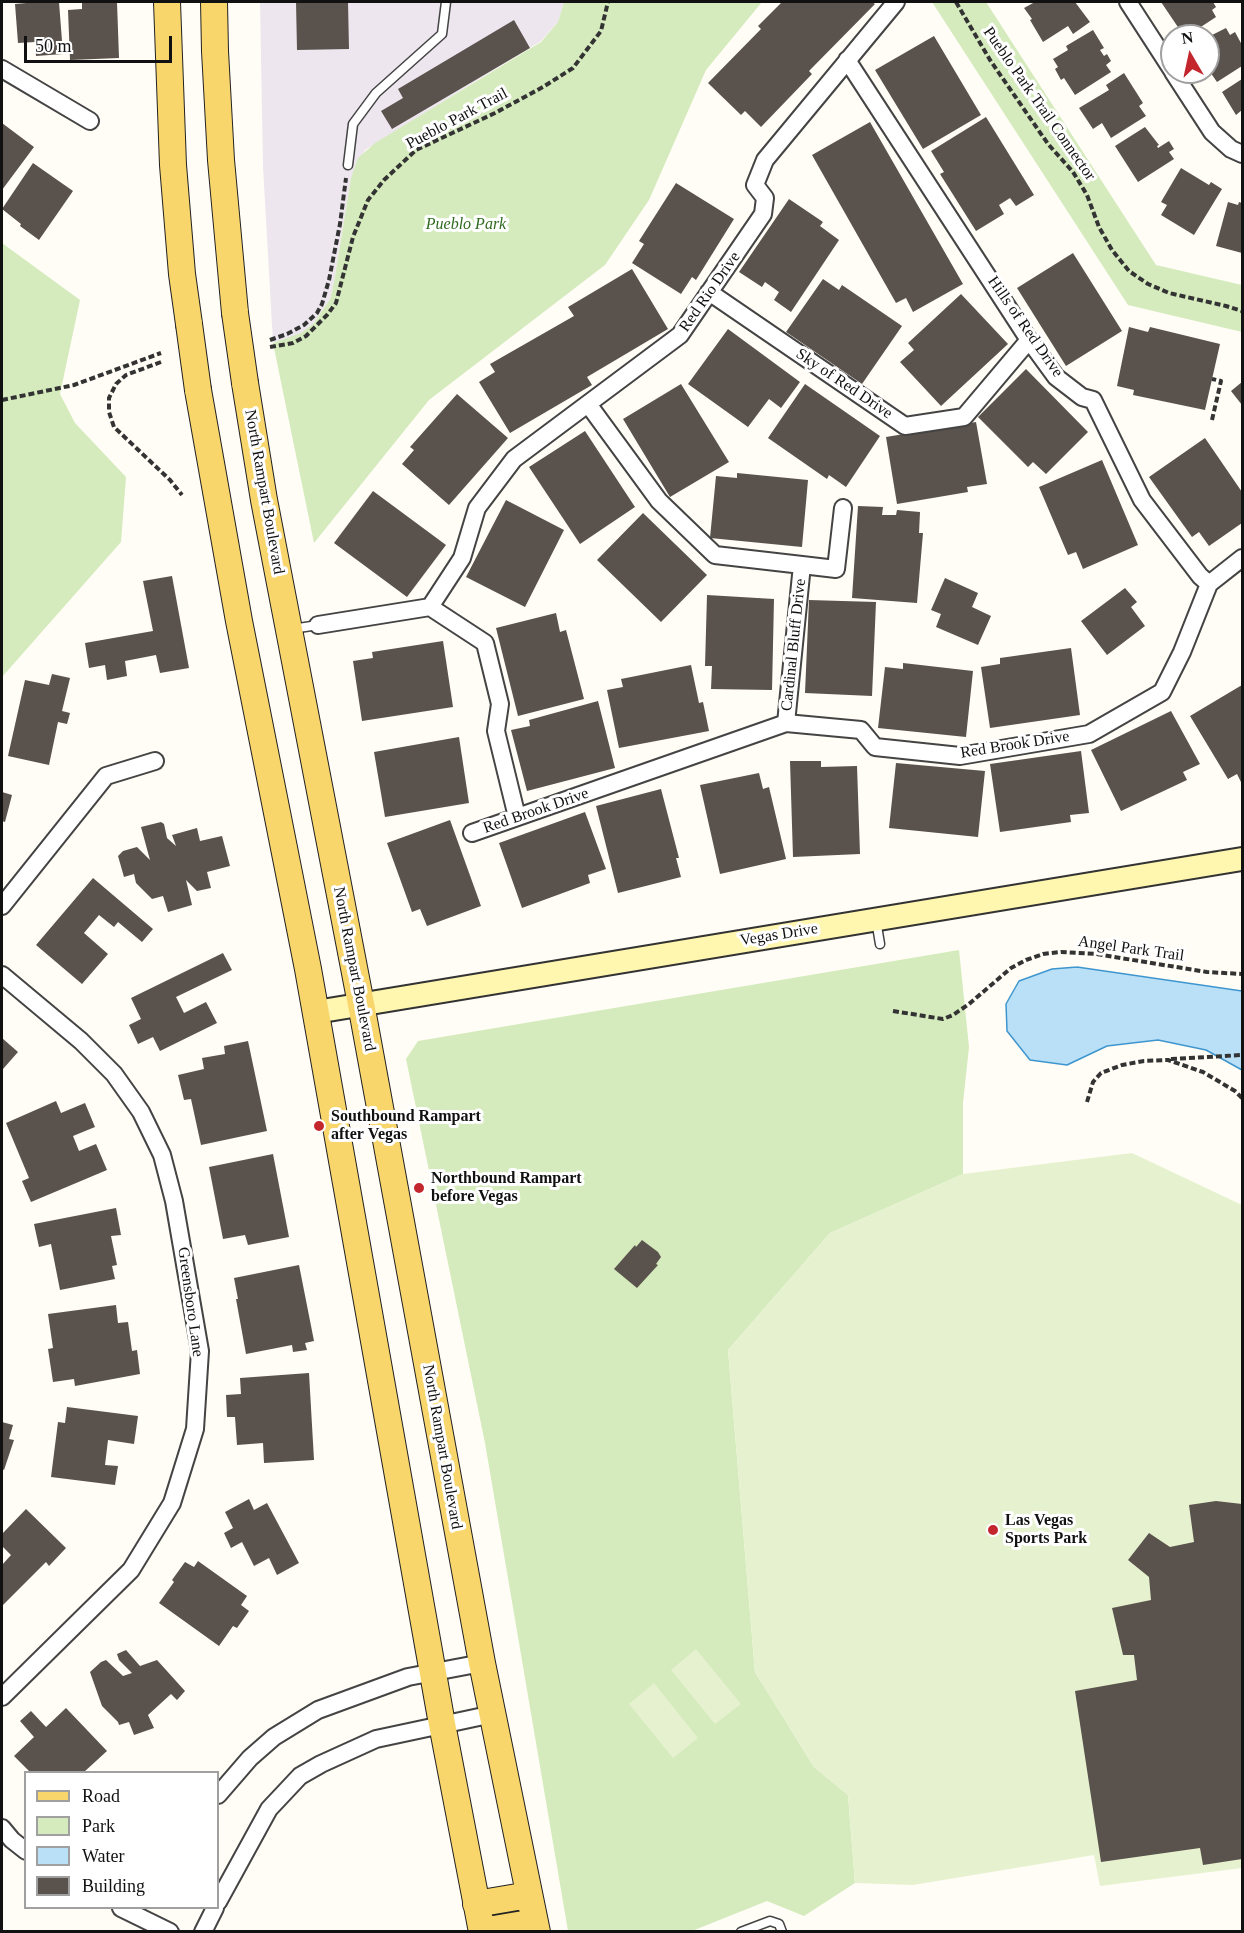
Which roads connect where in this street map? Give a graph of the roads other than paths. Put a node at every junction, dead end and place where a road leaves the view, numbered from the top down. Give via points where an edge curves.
1 (167, 2) edge
2 (214, 2) edge
3 (446, 2) edge
4 (896, 2) edge
5 (1128, 2) edge
6 (1160, 51) edge
7 (847, 60) junction
8 (2, 69) edge
9 (1181, 84) edge
10 (90, 121) dead end
11 (1242, 154) edge
12 (348, 165) road end
13 (709, 292) junction
14 (1029, 340) junction
15 (588, 404) junction
16 (843, 508) dead end
17 (1242, 558) edge
18 (802, 565) junction
19 (1209, 584) junction
20 (430, 607) junction
21 (318, 625) joint
22 (289, 630) junction
23 (786, 723) junction
24 (155, 761) dead end
25 (518, 817) junction
26 (472, 833) dead end
27 (1242, 859) edge
28 (2, 906) edge
29 (876, 919) junction
30 (880, 944) dead end
31 (2, 975) edge
32 (361, 1004) junction
33 (316, 1012) junction
34 (482, 1663) junction
35 (433, 1673) junction
36 (2, 1697) edge
37 (493, 1714) junction
38 (442, 1724) junction
39 (219, 1794) edge
40 (2, 1828) edge
41 (24, 1849) edge
42 (529, 1895) junction
43 (219, 1900) edge
44 (476, 1904) junction
45 (127, 1909) edge
46 (214, 1909) edge
47 (154, 1915) edge
48 (536, 1927) edge
49 (482, 1931) edge
50 (170, 1932) edge
51 (203, 1932) edge
52 (741, 1932) edge
53 (782, 1932) edge

1 - 33 main road, bridge via 173,165 182,274 198,390
2 - 22 main road, North Rampart Boulevard, bridge via 222,172 235,313
3 - 12 lane via 442,34 376,93 353,124
4 - 7 street, Red Rio Drive
5 - 6 street
7 - 13 street, Red Rio Drive via 765,160 754,185 765,198 764,214
7 - 14 street, Hills of Red Drive
8 - 10 street
9 - 11 street via 1212,132
13 - 14 street, Sky of Red Drive via 905,426 964,417
13 - 15 street, Red Rio Drive via 680,335
14 - 19 street, Hills of Red Drive via 1056,377 1082,397 1093,400 1142,500
15 - 18 street, Cardinal Bluff Drive via 659,501 715,555
15 - 20 street, Red Rio Drive via 514,459 477,508 462,558
16 - 18 street via 836,569
17 - 19 street
18 - 23 street, Cardinal Bluff Drive
19 - 23 street, Red Brook Drive via 1162,693 1089,734 960,756 875,747 861,730
20 - 21 street
20 - 25 street via 485,643 500,704 496,731
21 - 22 lane
22 - 32 main road, North Rampart Boulevard
23 - 25 street, Red Brook Drive
24 - 28 street via 106,776
25 - 26 street, Red Brook Drive
27 - 29 main road, Vegas Drive
29 - 30 lane
29 - 32 main road, Vegas Drive
31 - 36 street, Greensboro Lane via 81,1041 114,1074 141,1112 162,1155 174,1201 200,1351 195,1429 172,1503 131,1570
32 - 33 main road, Vegas Drive
32 - 34 main road, North Rampart Boulevard
33 - 35 main road
34 - 35 street
34 - 37 main road, North Rampart Boulevard
35 - 38 main road
35 - 39 street via 408,1677 318,1710 273,1737
37 - 38 street
37 - 42 main road, North Rampart Boulevard
38 - 43 street via 376,1739 300,1776 269,1809
38 - 44 main road
40 - 41 street
42 - 44 main road
42 - 48 main road, North Rampart Boulevard
44 - 49 main road
45 - 47 street
46 - 51 street
47 - 50 street
48 - 49 main road
52 - 53 lane via 770,1921 779,1924

